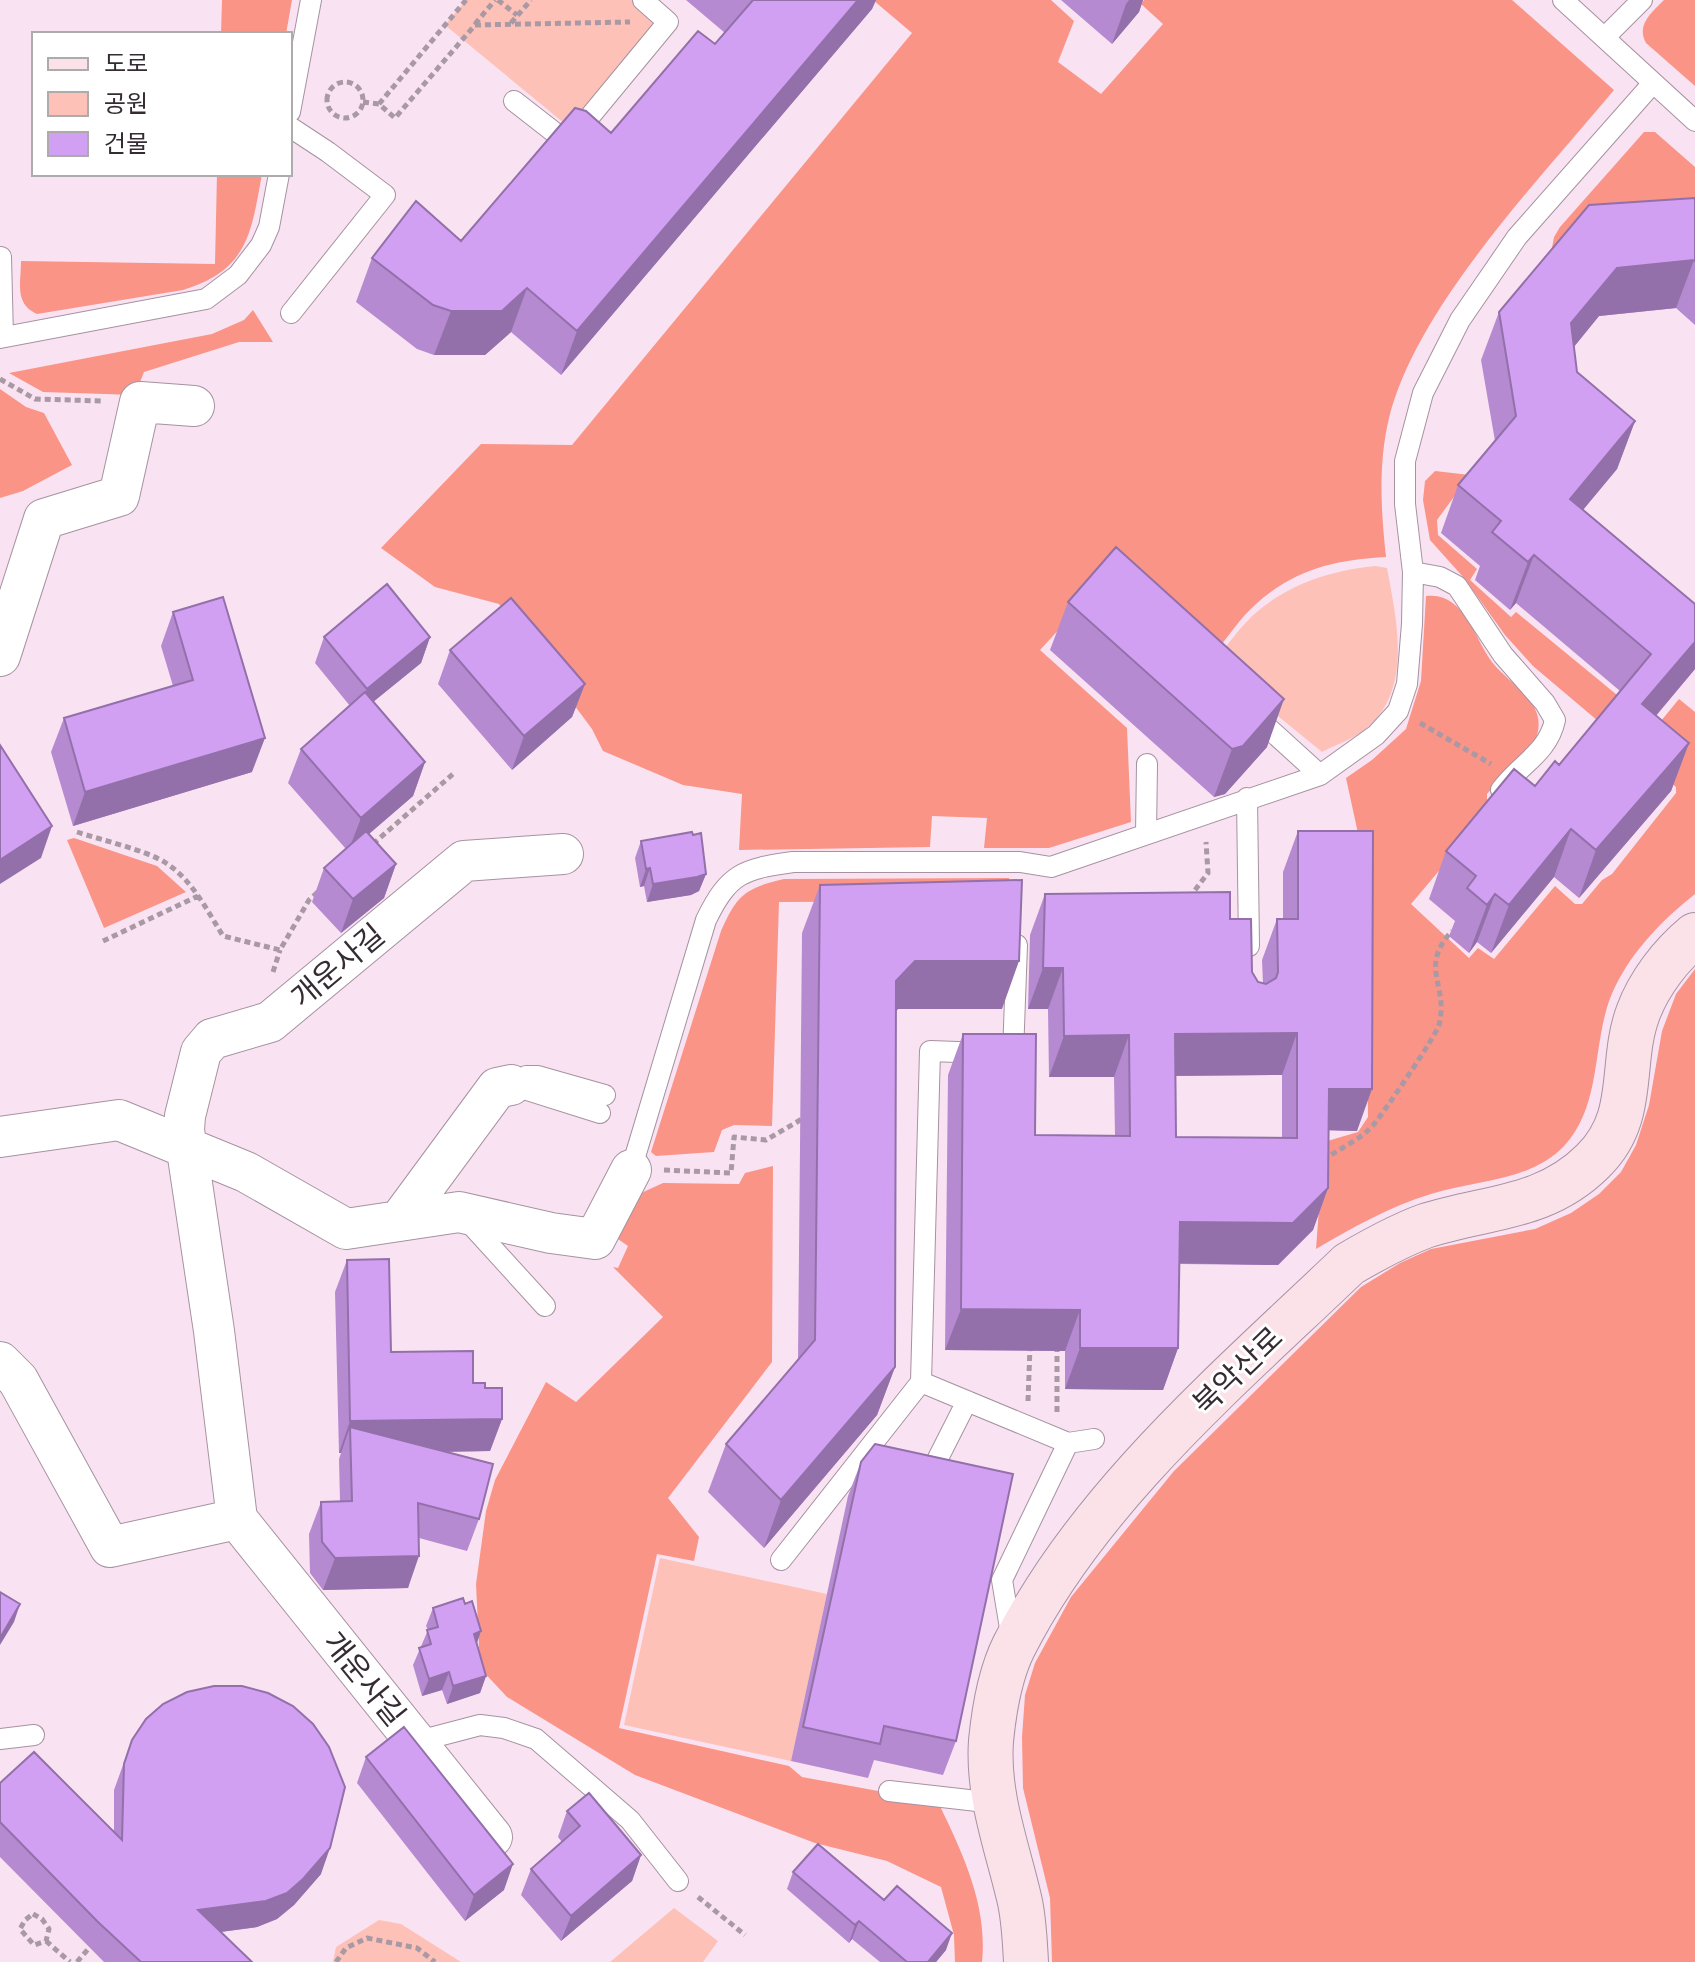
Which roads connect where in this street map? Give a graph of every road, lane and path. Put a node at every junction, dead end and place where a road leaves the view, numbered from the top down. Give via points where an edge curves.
1 (311, 0) edge
2 (466, 0) edge
3 (497, 0) edge
4 (531, 0) edge
5 (643, 0) edge
6 (1563, 0) edge
7 (1642, 0) edge
8 (517, 15) junction
9 (668, 22) junction
10 (510, 24) junction
11 (475, 25) junction
12 (1605, 37) junction
13 (1653, 83) junction
14 (292, 101) edge
15 (514, 101) dead end
16 (363, 102) junction
17 (379, 104) junction
18 (1695, 121) edge
19 (292, 128) edge
20 (279, 176) edge
21 (1, 257) edge
22 (291, 313) dead end
23 (2, 338) edge
24 (0, 379) edge
25 (140, 402) junction
26 (194, 406) dead end
27 (1413, 572) junction
28 (0, 656) edge
29 (1238, 701) edge
30 (1398, 711) junction
31 (1147, 764) dead end
32 (453, 774) dead end
33 (1320, 775) junction
34 (1512, 776) junction
35 (1247, 798) junction
36 (1495, 799) edge
37 (1205, 813) junction
38 (77, 832) dead end
39 (1146, 834) junction
40 (369, 847) edge
41 (563, 854) dead end
42 (321, 889) dead end
43 (198, 896) junction
44 (1183, 905) edge
45 (1018, 921) edge
46 (1458, 924) dead end
47 (1695, 935) edge
48 (103, 941) dead end
49 (1250, 967) edge
50 (511, 1085) joint
51 (602, 1104) dead end
52 (802, 1119) dead end
53 (0, 1137) edge
54 (187, 1148) junction
55 (1322, 1160) edge
56 (631, 1170) junction
57 (459, 1212) junction
58 (399, 1221) junction
59 (545, 1306) dead end
60 (1057, 1341) edge
61 (1030, 1344) edge
62 (0, 1362) edge
63 (921, 1382) junction
64 (967, 1401) junction
65 (1028, 1408) dead end
66 (1057, 1416) dead end
67 (1094, 1439) dead end
68 (1068, 1443) junction
69 (929, 1476) edge
70 (237, 1519) junction
71 (781, 1560) dead end
72 (1013, 1648) junction
73 (34, 1735) dead end
74 (0, 1739) edge
75 (415, 1742) junction
76 (889, 1791) dead end
77 (995, 1803) junction
78 (492, 1837) edge
79 (678, 1881) joint
80 (745, 1935) dead end
81 (46, 1941) junction
82 (89, 1948) dead end
83 (70, 1962) edge
84 (77, 1962) edge
85 (336, 1962) edge
86 (435, 1962) edge
87 (1026, 1962) edge

1 - 14 lane
2 - 17 path
3 - 8 path
3 - 11 path
4 - 8 path
5 - 9 lane
6 - 12 lane
7 - 12 lane
8 - 10 path
9 - 10 path
9 - 15 lane via 568,143
10 - 11 path
11 - 17 path via 395,118
12 - 13 lane
13 - 18 lane
13 - 27 lane via 1517,237 1460,320 1423,393 1405,461
16 - 16 path via 360,91 347,82 332,88 327,98 332,113 342,118 355,115
16 - 17 path
19 - 22 lane via 385,195
20 - 23 lane via 261,245 238,275 206,299
21 - 23 lane
24 - 25 path via 35,399
25 - 26 street
25 - 28 street via 119,496 44,519
27 - 30 lane via 1411,652
27 - 34 lane via 1457,586 1555,720 1551,737
29 - 33 lane
30 - 33 lane via 1376,735
30 - 34 path
31 - 39 lane
32 - 40 path
33 - 35 lane
34 - 36 lane
35 - 37 lane
35 - 49 lane
37 - 39 lane
37 - 44 path via 1208,873
38 - 43 path via 162,861
39 - 56 lane via 1051,867 793,862 739,875 718,896 706,920
41 - 54 street, 개운사길 via 464,861 270,1022 212,1039 201,1052 185,1116
42 - 43 path via 280,950 223,936
43 - 48 path
45 - 63 lane via 1013,1054 930,1051
46 - 55 path via 1441,943 1434,963 1439,1026 1374,1126
47 - 72 street, 북악산로 via 1660,971 1638,1013 1625,1104 1595,1159 1568,1183 1536,1200 1426,1226 1349,1264 1151,1455 1062,1569
50 - 51 lane
50 - 58 street via 497,1088
52 - 56 path via 766,1140 734,1137 731,1173
53 - 54 street via 119,1120
54 - 58 street via 246,1172 346,1229
54 - 70 street, 개운사길
56 - 57 street via 595,1239
57 - 58 street
57 - 59 lane
60 - 66 path
61 - 65 path
62 - 70 street via 18,1380 110,1547
63 - 64 lane
63 - 71 lane
64 - 68 lane
64 - 69 lane
67 - 68 lane
68 - 72 lane via 1002,1580
70 - 75 street, 개운사길
72 - 77 street, 북악산로 via 991,1740
73 - 74 lane
75 - 78 street, 개운사길
75 - 79 lane via 480,1725 536,1739 630,1820
76 - 77 lane
77 - 87 street, 북악산로 via 1021,1906
79 - 80 path
81 - 81 path via 49,1929 33,1914 20,1929 34,1945
81 - 83 path
82 - 84 path
85 - 86 path via 346,1948 367,1938 417,1948

